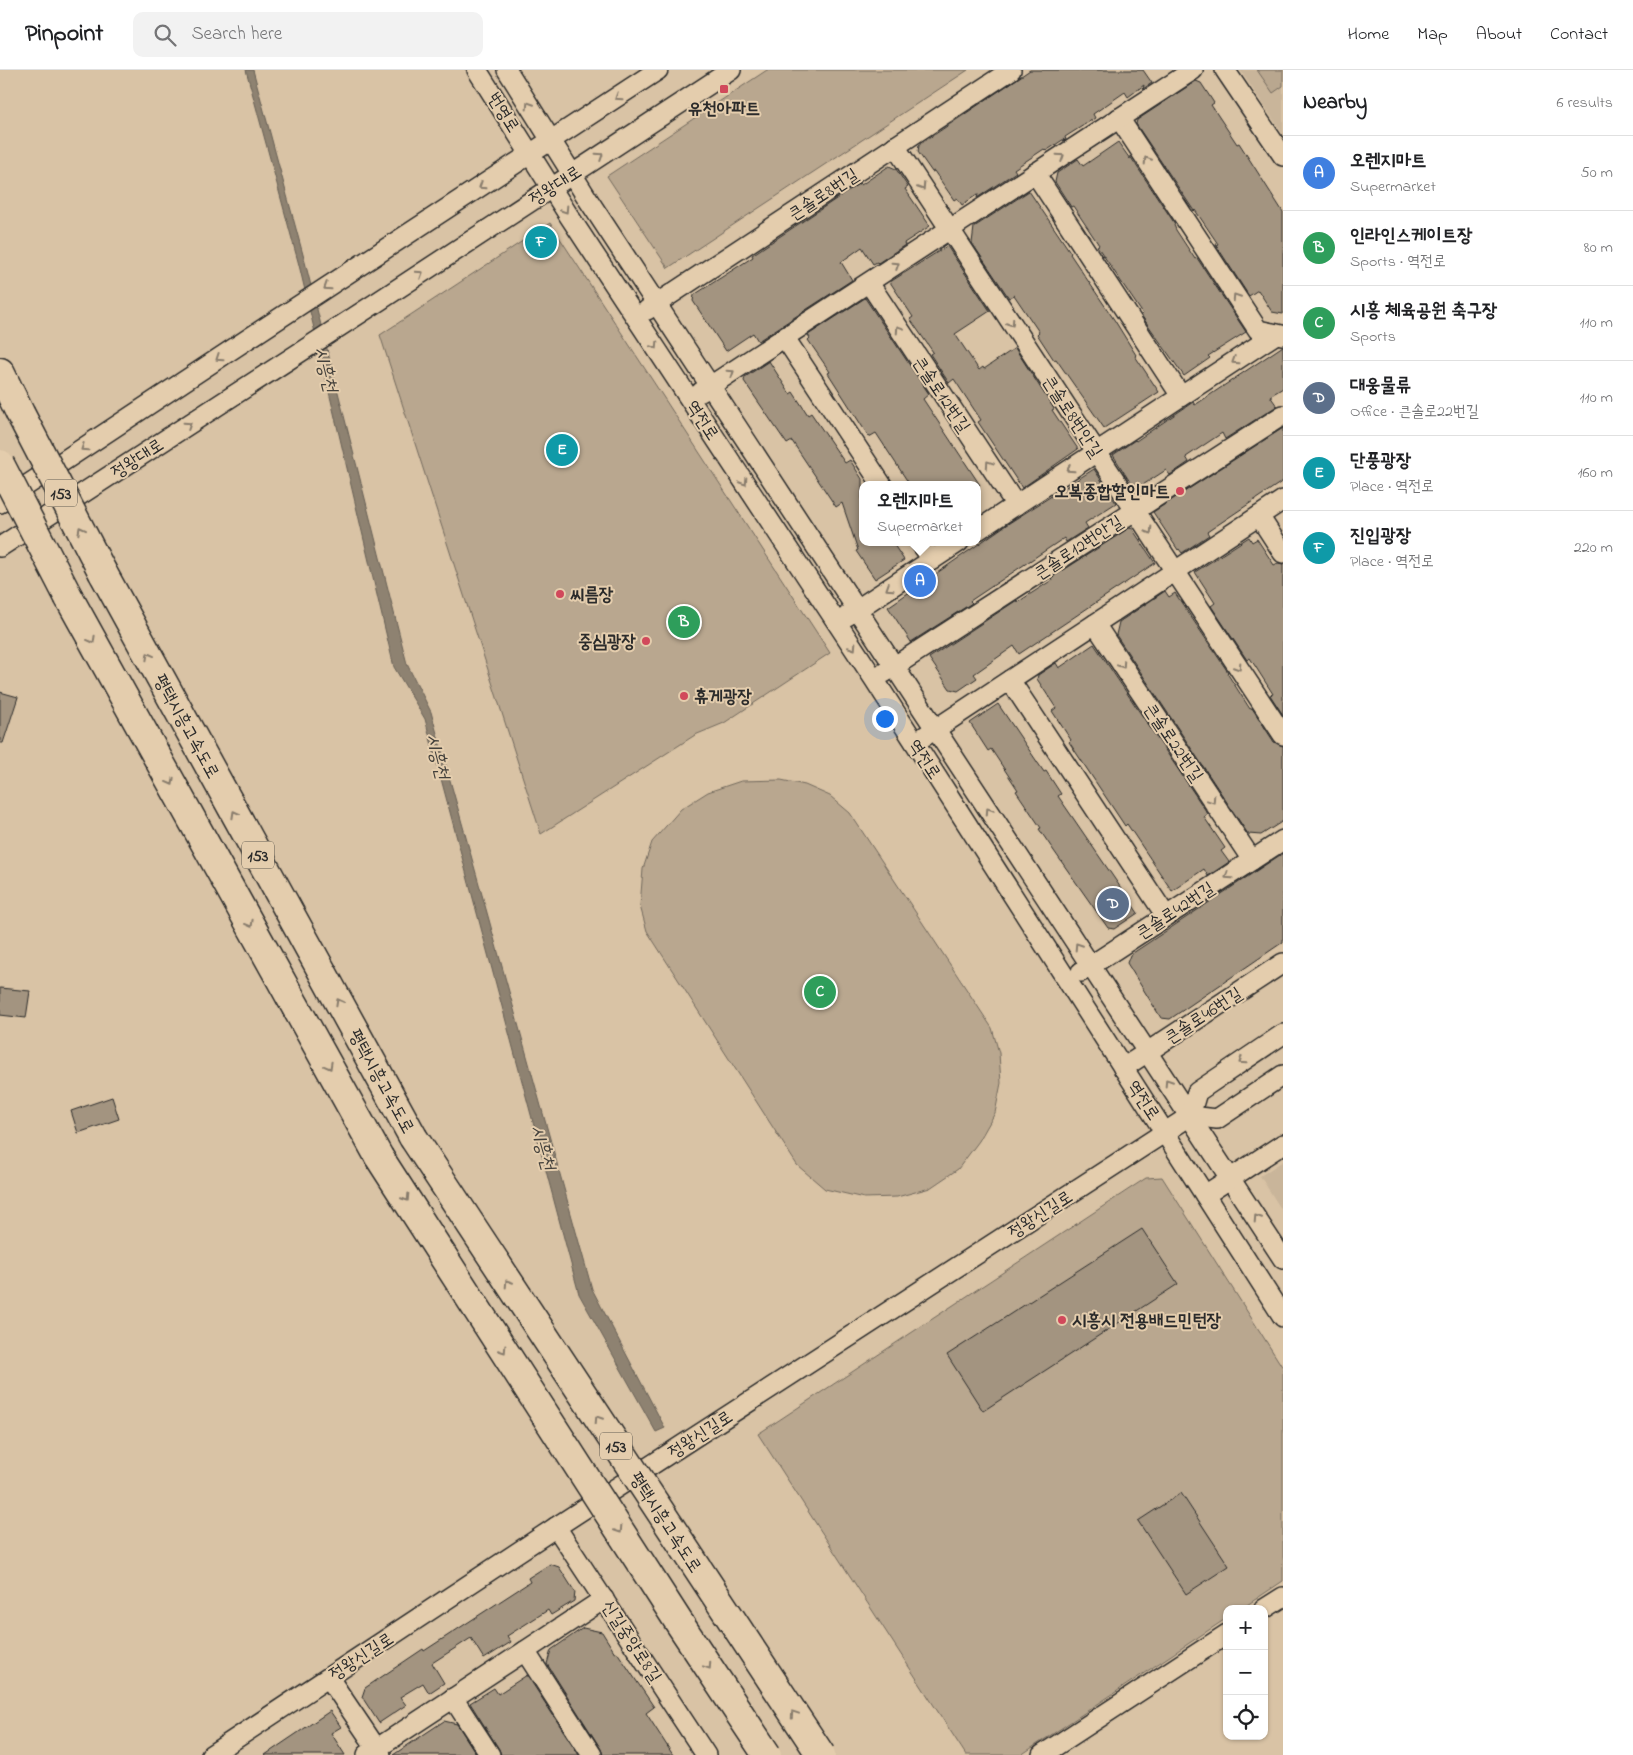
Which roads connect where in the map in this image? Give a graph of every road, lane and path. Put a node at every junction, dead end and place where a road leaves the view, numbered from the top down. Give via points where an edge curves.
1 (477, 70) edge
2 (507, 70) edge
3 (658, 70) edge
4 (731, 70) edge
5 (1011, 70) edge
6 (1193, 70) edge
7 (1225, 70) edge
8 (1119, 118) junction
9 (552, 140) junction
10 (895, 146) junction
11 (530, 154) junction
12 (1283, 156) edge
13 (1035, 173) junction
14 (572, 175) junction
15 (551, 188) junction
16 (950, 230) junction
17 (869, 283) junction
18 (656, 304) junction
19 (636, 317) junction
20 (1280, 334) edge
21 (785, 338) junction
22 (0, 372) edge
23 (710, 386) junction
24 (1181, 396) junction
25 (690, 400) junction
26 (1283, 415) edge
27 (1096, 452) junction
28 (0, 464) edge
29 (879, 481) edge
30 (1283, 500) edge
31 (0, 504) edge
32 (1016, 505) junction
33 (1135, 510) junction
34 (1259, 516) junction
35 (981, 528) edge
36 (923, 546) edge
37 (953, 546) edge
38 (0, 547) edge
39 (1283, 553) edge
40 (932, 560) junction
41 (1175, 571) junction
42 (856, 610) junction
43 (837, 622) junction
44 (1095, 624) junction
45 (894, 667) junction
46 (874, 680) junction
47 (1010, 680) junction
48 (936, 730) junction
49 (1283, 735) edge
50 (915, 743) junction
51 (1283, 840) edge
52 (1252, 860) junction
53 (1166, 916) junction
54 (1283, 963) edge
55 (1091, 966) junction
56 (1068, 981) junction
57 (1283, 1034) edge
58 (1148, 1052) junction
59 (1123, 1068) junction
60 (1283, 1075) edge
61 (1190, 1116) junction
62 (1165, 1133) junction
63 (1283, 1144) edge
64 (1231, 1178) junction
65 (1205, 1195) junction
66 (1283, 1259) edge
67 (1283, 1317) edge
68 (556, 1527) junction
69 (1283, 1597) edge
70 (604, 1599) junction
71 (1268, 1606) edge
72 (1223, 1637) edge
73 (524, 1651) junction
74 (329, 1678) junction
75 (452, 1698) junction
76 (375, 1753) edge
77 (211, 1755) edge
78 (490, 1755) edge
79 (592, 1755) edge
80 (706, 1755) edge
81 (767, 1755) edge
82 (821, 1755) edge
83 (1042, 1755) edge

1 - 11 street, 번영로
9 -> 2 street, 번영로
3 -> 9 street
14 -> 4 street, 정왕대로
5 - 10 street, 큰솔로8번길
6 - 8 street
7 - 12 street
13 -> 8 street
20 -> 8 street via 1258,330
9 - 11 street
9 - 14 street, 역전로
10 -> 16 street, 큰솔로8번안길
10 - 18 street, 큰솔로8번길
11 - 15 street, 역전로
11 -> 31 street
13 - 16 street
13 - 24 street
14 - 15 street, 정왕대로
14 - 18 street, 역전로
15 -> 19 street, 역전로
38 -> 15 street, 정왕대로
17 -> 16 street
16 -> 27 street, 큰솔로8번안길
17 - 21 street
32 -> 17 street, 큰솔로12번길
18 - 19 street, 큰솔로8번길
18 - 23 street, 역전로
19 -> 25 street, 역전로
20 -> 24 street
23 -> 21 street
21 - 29 street
82 -> 22 highway, 평택시흥고속도로 / 153, bridge via 412,1137 103,573
23 - 25 street
23 - 42 street, 역전로
24 - 27 street
25 -> 43 street, 역전로
26 - 33 street, 큰솔로12번안길
27 -> 32 street
27 - 33 street, 큰솔로8번안길
28 -> 81 highway, 153, bridge via 69,598 379,1157
30 - 34 street
32 - 35 street
33 -> 41 street, 큰솔로8번안길
33 - 45 street, 큰솔로12번안길
34 - 39 street
34 - 41 street
36 - 40 street
37 - 40 street
40 -> 42 street
41 - 44 street
41 -> 49 street, 큰솔로8번안길
42 - 43 street
42 - 45 street, 역전로
43 -> 46 street, 역전로
44 - 47 street
44 -> 52 street, 큰솔로22번길
45 - 46 street, 큰솔로12번안길
45 - 48 street, 역전로
46 - 50 street, 역전로
47 - 48 street
47 - 53 street
48 - 50 street
55 -> 48 street, 역전로
50 - 56 street, 역전로
51 - 52 street, 큰솔로42번길
52 -> 53 street, 큰솔로42번길
53 - 55 street, 큰솔로42번길
54 - 58 street, 큰솔로46번길
55 - 56 street, 큰솔로42번길
55 - 58 street, 역전로
56 - 59 street, 역전로
57 -> 61 street via 1197,1092
58 - 59 street, 큰솔로46번길
61 -> 58 street, 역전로
59 - 62 street, 역전로
60 - 61 street via 1217,1119
61 - 62 street, 정왕신길로
61 - 64 street, 역전로
62 - 65 street, 역전로
62 - 68 street, 정왕신길로
63 - 64 street
64 - 65 street
66 -> 64 street, 역전로
65 - 67 street, 역전로
68 - 70 street, 신길중앙로8길
68 - 74 street, 정왕신길로
69 - 71 street
70 - 73 street
70 - 80 street, 신길중앙로8길
72 - 83 street
73 - 75 street
73 - 79 street
74 - 76 street
74 - 77 street, 정왕신길로
75 - 76 street
75 - 78 street

